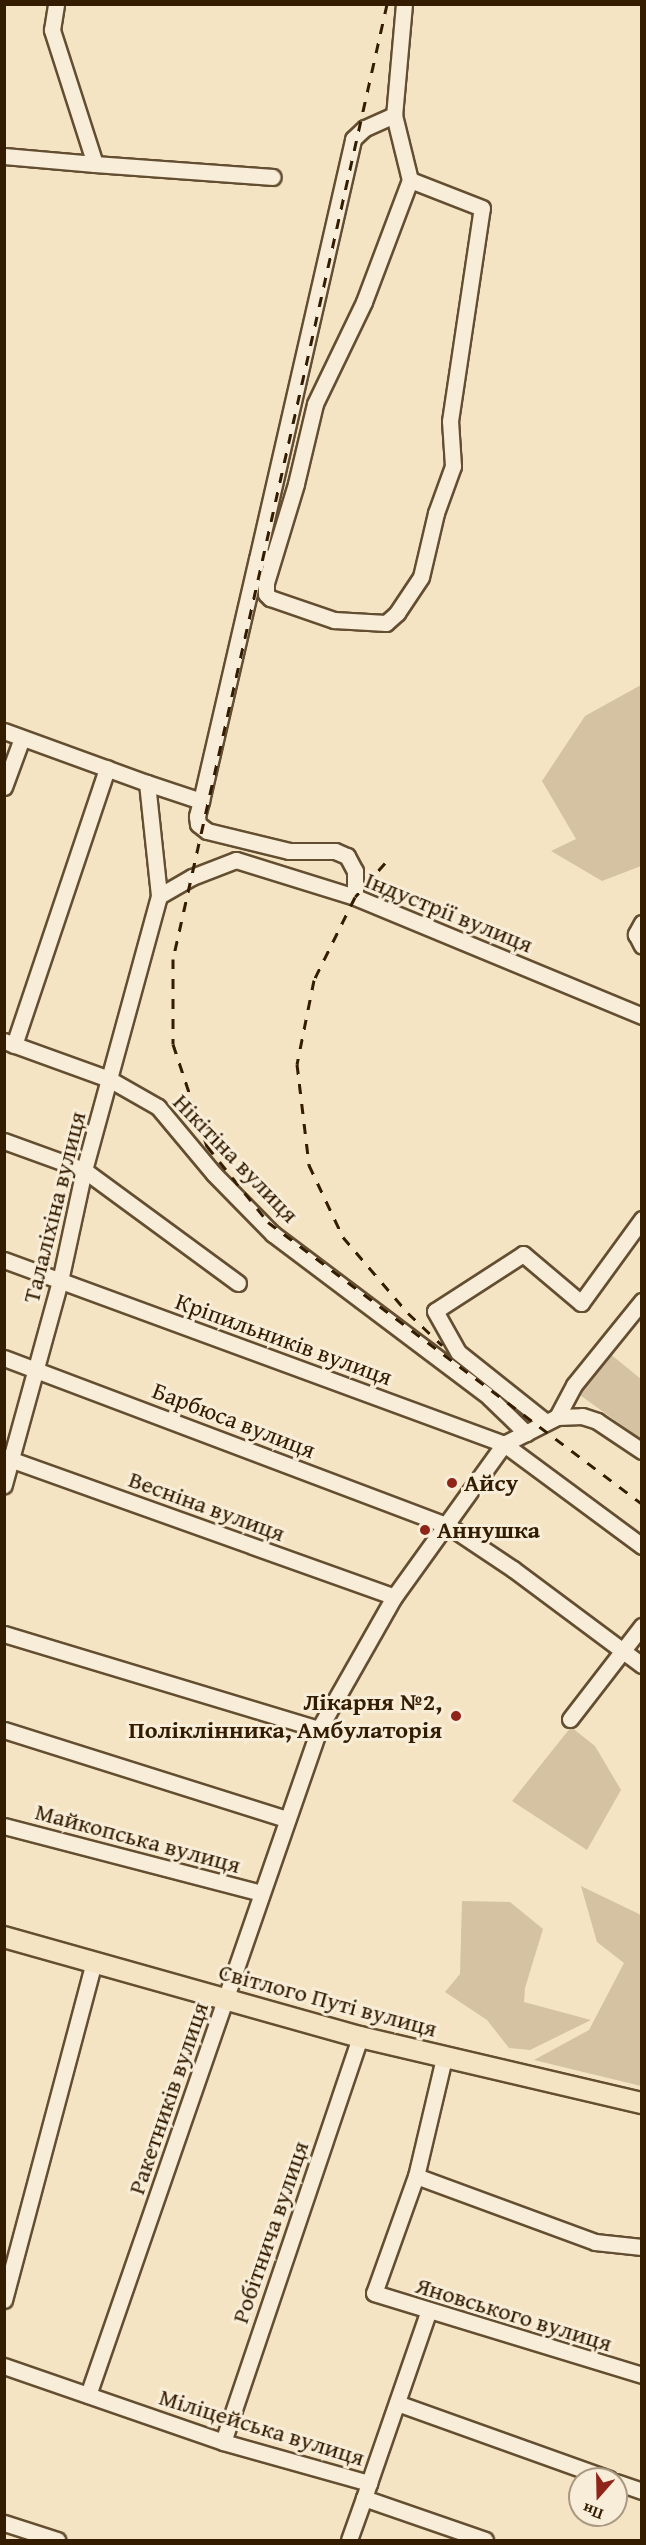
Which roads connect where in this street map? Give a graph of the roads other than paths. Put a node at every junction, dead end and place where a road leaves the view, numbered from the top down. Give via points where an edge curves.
1 (56, 4) edge
2 (404, 4) edge
3 (394, 115) junction
4 (4, 156) edge
5 (95, 164) junction
6 (273, 177) dead end
7 (410, 180) junction
8 (274, 554) junction
9 (257, 559) junction
10 (4, 731) edge
11 (22, 738) junction
12 (107, 768) junction
13 (147, 783) junction
14 (4, 787) edge
15 (201, 801) junction
16 (159, 896) junction
17 (355, 897) junction
18 (642, 923) edge
19 (642, 946) edge
20 (642, 1016) edge
21 (9, 1043) edge
22 (109, 1078) junction
23 (4, 1141) edge
24 (84, 1170) junction
25 (642, 1219) edge
26 (4, 1260) edge
27 (60, 1281) junction
28 (238, 1283) dead end
29 (642, 1301) edge
30 (4, 1358) edge
31 (36, 1369) junction
32 (551, 1420) junction
33 (526, 1433) junction
34 (504, 1443) junction
35 (642, 1451) edge
36 (9, 1459) edge
37 (4, 1485) edge
38 (447, 1525) junction
39 (642, 1546) edge
40 (394, 1597) junction
41 (642, 1626) edge
42 (4, 1634) edge
43 (623, 1651) junction
44 (642, 1665) edge
45 (570, 1719) dead end
46 (319, 1729) junction
47 (4, 1730) edge
48 (286, 1819) junction
49 (4, 1826) edge
50 (261, 1893) junction
51 (6, 1942) edge
52 (94, 1962) junction
53 (226, 2000) junction
54 (360, 2037) junction
55 (444, 2058) junction
56 (642, 2103) edge
57 (416, 2176) junction
58 (642, 2247) edge
59 (4, 2300) edge
60 (428, 2313) junction
61 (4, 2366) edge
62 (642, 2375) edge
63 (88, 2395) junction
64 (397, 2403) junction
65 (223, 2442) junction
66 (576, 2467) edge
67 (369, 2483) junction
68 (364, 2499) junction
69 (4, 2523) edge
70 (57, 2541) edge
71 (350, 2541) edge
72 (485, 2541) edge

1 - 5 street via 52,30
2 - 3 street
3 - 7 street
3 - 9 street via 365,128 353,139
4 - 5 street
5 - 6 street
7 - 8 street via 364,302 315,404
7 - 8 street via 482,208 450,421 453,466 436,513 421,577 386,623 334,621 290,607 266,594
8 - 9 street
9 - 15 street
10 - 11 street
11 - 12 street
11 - 14 street
12 - 13 street
12 - 21 street
13 - 15 street
13 - 16 street
15 - 17 street via 198,824 207,831 289,851 347,856 355,872
16 - 17 street, Індустрії вулиця via 192,877 236,861
16 - 22 street, Талаліхіна вулиця
17 - 20 street, Індустрії вулиця
18 - 19 street via 636,934
21 - 22 street, Нікітіна вулиця
22 - 24 street, Талаліхіна вулиця
22 - 33 street, Нікітіна вулиця via 158,1107 214,1174 273,1234 489,1397
23 - 24 street
24 - 27 street, Талаліхіна вулиця
24 - 28 street
25 - 32 street via 581,1303 523,1254 435,1311 458,1352
26 - 27 street, Кріпильників вулиця
27 - 31 street, Талаліхіна вулиця
27 - 34 street, Кріпильників вулиця
29 - 32 street
30 - 31 street, Барбюса вулиця
31 - 36 street, Талаліхіна вулиця
31 - 38 street, Барбюса вулиця
32 - 33 street
32 - 35 street via 582,1416 597,1421
33 - 34 street
34 - 38 street, Ракетників вулиця
34 - 39 street, Кріпильників вулиця
36 - 37 street, Талаліхіна вулиця
36 - 40 street, Весніна вулиця
38 - 40 street, Ракетників вулиця
38 - 43 street, Барбюса вулиця
40 - 46 street, Ракетників вулиця
41 - 43 street
42 - 46 street
43 - 44 street, Барбюса вулиця
43 - 45 street
46 - 48 street, Ракетників вулиця
47 - 48 street
48 - 50 street, Ракетників вулиця
49 - 50 street, Майкопська вулиця
50 - 53 street, Ракетників вулиця
51 - 52 main road, Світлого Путі вулиця
52 - 53 main road, Світлого Путі вулиця
52 - 59 street
53 - 54 main road, Світлого Путі вулиця
53 - 63 street, Ракетників вулиця
54 - 55 main road, Світлого Путі вулиця
54 - 65 street, Робітнича вулиця
55 - 56 main road, Світлого Путі вулиця
55 - 57 street
57 - 58 street via 595,2242
57 - 60 street, Яновського вулиця via 374,2294
60 - 62 street, Яновського вулиця
60 - 64 street
61 - 63 street, Міліцейська вулиця
63 - 65 street, Міліцейська вулиця
64 - 66 street
64 - 67 street
65 - 67 street, Міліцейська вулиця
67 - 68 street, Міліцейська вулиця
68 - 71 street
68 - 72 street, Міліцейська вулиця
69 - 70 street

